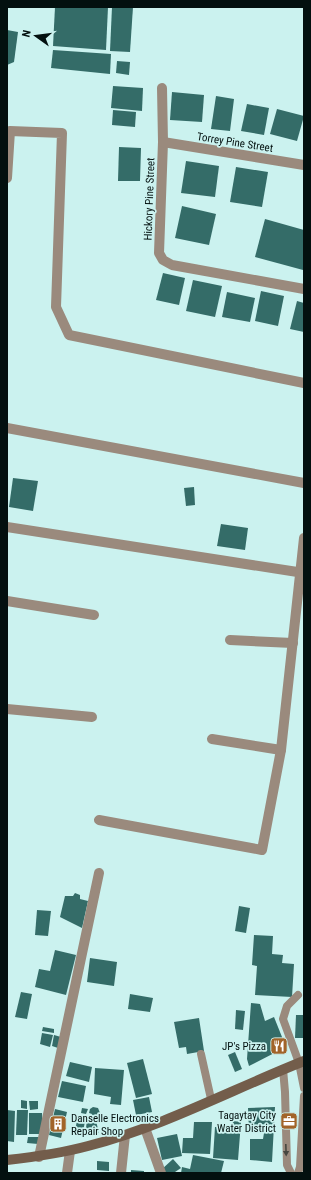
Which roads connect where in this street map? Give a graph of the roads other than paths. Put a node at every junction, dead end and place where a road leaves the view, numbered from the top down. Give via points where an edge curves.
1 (162, 88) dead end
2 (163, 142) junction
3 (304, 165) edge
4 (7, 178) edge
5 (304, 289) edge
6 (304, 383) edge
7 (7, 428) edge
8 (304, 483) edge
9 (7, 527) edge
10 (304, 538) edge
11 (302, 574) edge
12 (7, 601) edge
13 (94, 615) dead end
14 (230, 640) dead end
15 (293, 643) junction
16 (7, 709) edge
17 (92, 717) dead end
18 (212, 739) dead end
19 (281, 750) junction
20 (99, 820) dead end
21 (98, 873) dead end
22 (298, 995) dead end
23 (201, 1054) dead end
24 (301, 1062) edge
25 (283, 1069) junction
26 (304, 1088) edge
27 (304, 1096) edge
28 (211, 1099) junction
29 (145, 1128) junction
30 (125, 1135) junction
31 (70, 1151) junction
32 (39, 1156) junction
33 (7, 1160) edge
34 (67, 1173) edge
35 (121, 1173) edge
36 (160, 1173) edge
37 (291, 1173) edge
38 (298, 1173) edge

1 - 2 street, Hickory Pine Street
2 - 3 street, Torrey Pine Street
2 - 5 street, Hickory Pine Street via 159,253 163,260 172,265
4 - 6 street via 10,131 62,133 56,307 69,335
7 - 8 street
9 - 11 street
10 - 11 street
11 - 15 street
12 - 13 street
14 - 15 street
15 - 19 street
16 - 17 street
18 - 19 street
19 - 20 street via 262,850
21 - 32 street
22 - 24 lane via 288,1006 283,1019
23 - 28 lane
24 - 25 main road
24 - 26 lane
25 - 28 main road
25 -> 37 lane via 287,1165
27 - 38 lane
28 - 29 main road
29 - 30 main road
29 - 36 street
30 - 31 main road
30 - 35 street
31 - 32 main road
31 - 34 street
32 - 33 main road

